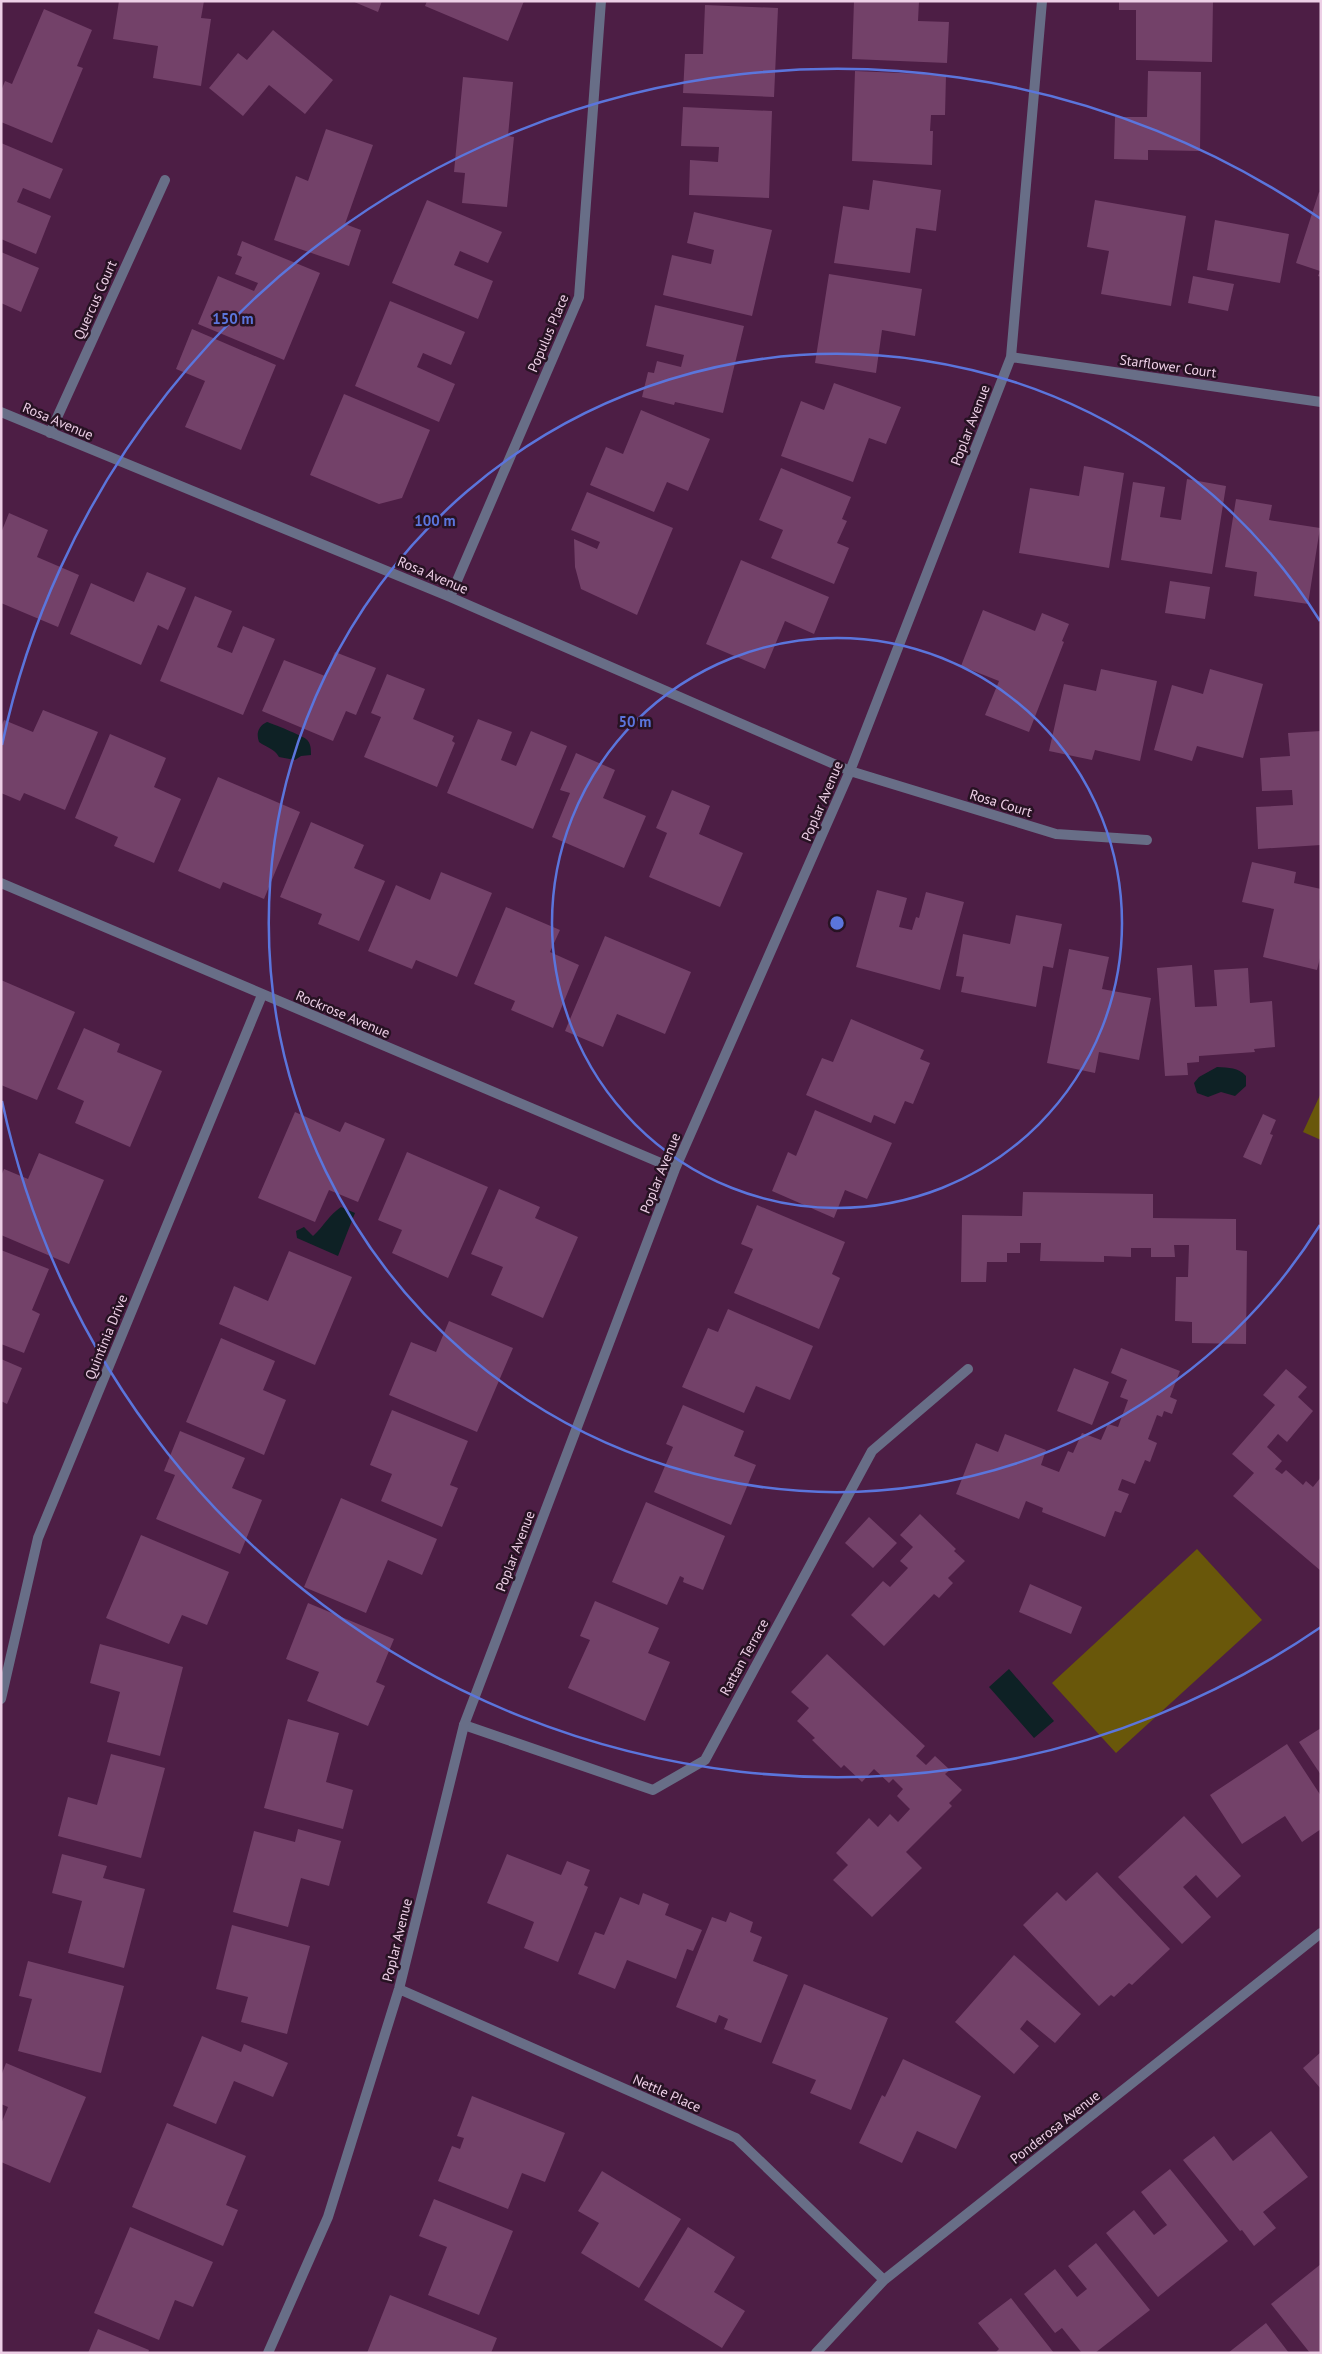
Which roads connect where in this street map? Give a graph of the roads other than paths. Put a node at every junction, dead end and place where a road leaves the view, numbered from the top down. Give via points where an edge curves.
1 (601, 1) edge
2 (1042, 1) edge
3 (165, 180) dead end
4 (1011, 357) junction
5 (1321, 402) edge
6 (1, 412) edge
7 (50, 433) junction
8 (450, 597) junction
9 (850, 771) junction
10 (1147, 840) dead end
11 (1, 884) edge
12 (262, 995) junction
13 (675, 1169) junction
14 (968, 1368) dead end
15 (1, 1699) edge
16 (464, 1726) junction
17 (1321, 1933) edge
18 (400, 1989) junction
19 (884, 2280) junction
20 (268, 2353) edge
21 (816, 2353) edge

1 - 8 street, Populus Place via 579,297
2 - 4 street, Poplar Avenue
3 - 7 street, Quercus Court
4 - 5 street, Starflower Court
4 - 9 street, Poplar Avenue
6 - 7 street, Rosa Avenue
7 - 8 street, Rosa Avenue
8 - 9 street, Rosa Avenue
9 - 10 street, Rosa Court via 1056,834
9 - 13 street, Poplar Avenue
11 - 12 street, Rockrose Avenue
12 - 13 street, Rockrose Avenue
12 - 15 street, Quintinia Drive via 38,1538
13 - 16 street, Poplar Avenue
14 - 16 street, Rattan Terrace via 872,1451 705,1760 652,1790
16 - 18 street, Poplar Avenue
17 - 19 street, Ponderosa Avenue
18 - 19 street, Nettle Place via 736,2138
18 - 20 street, Poplar Avenue via 328,2217
19 - 21 street, Ponderosa Avenue

